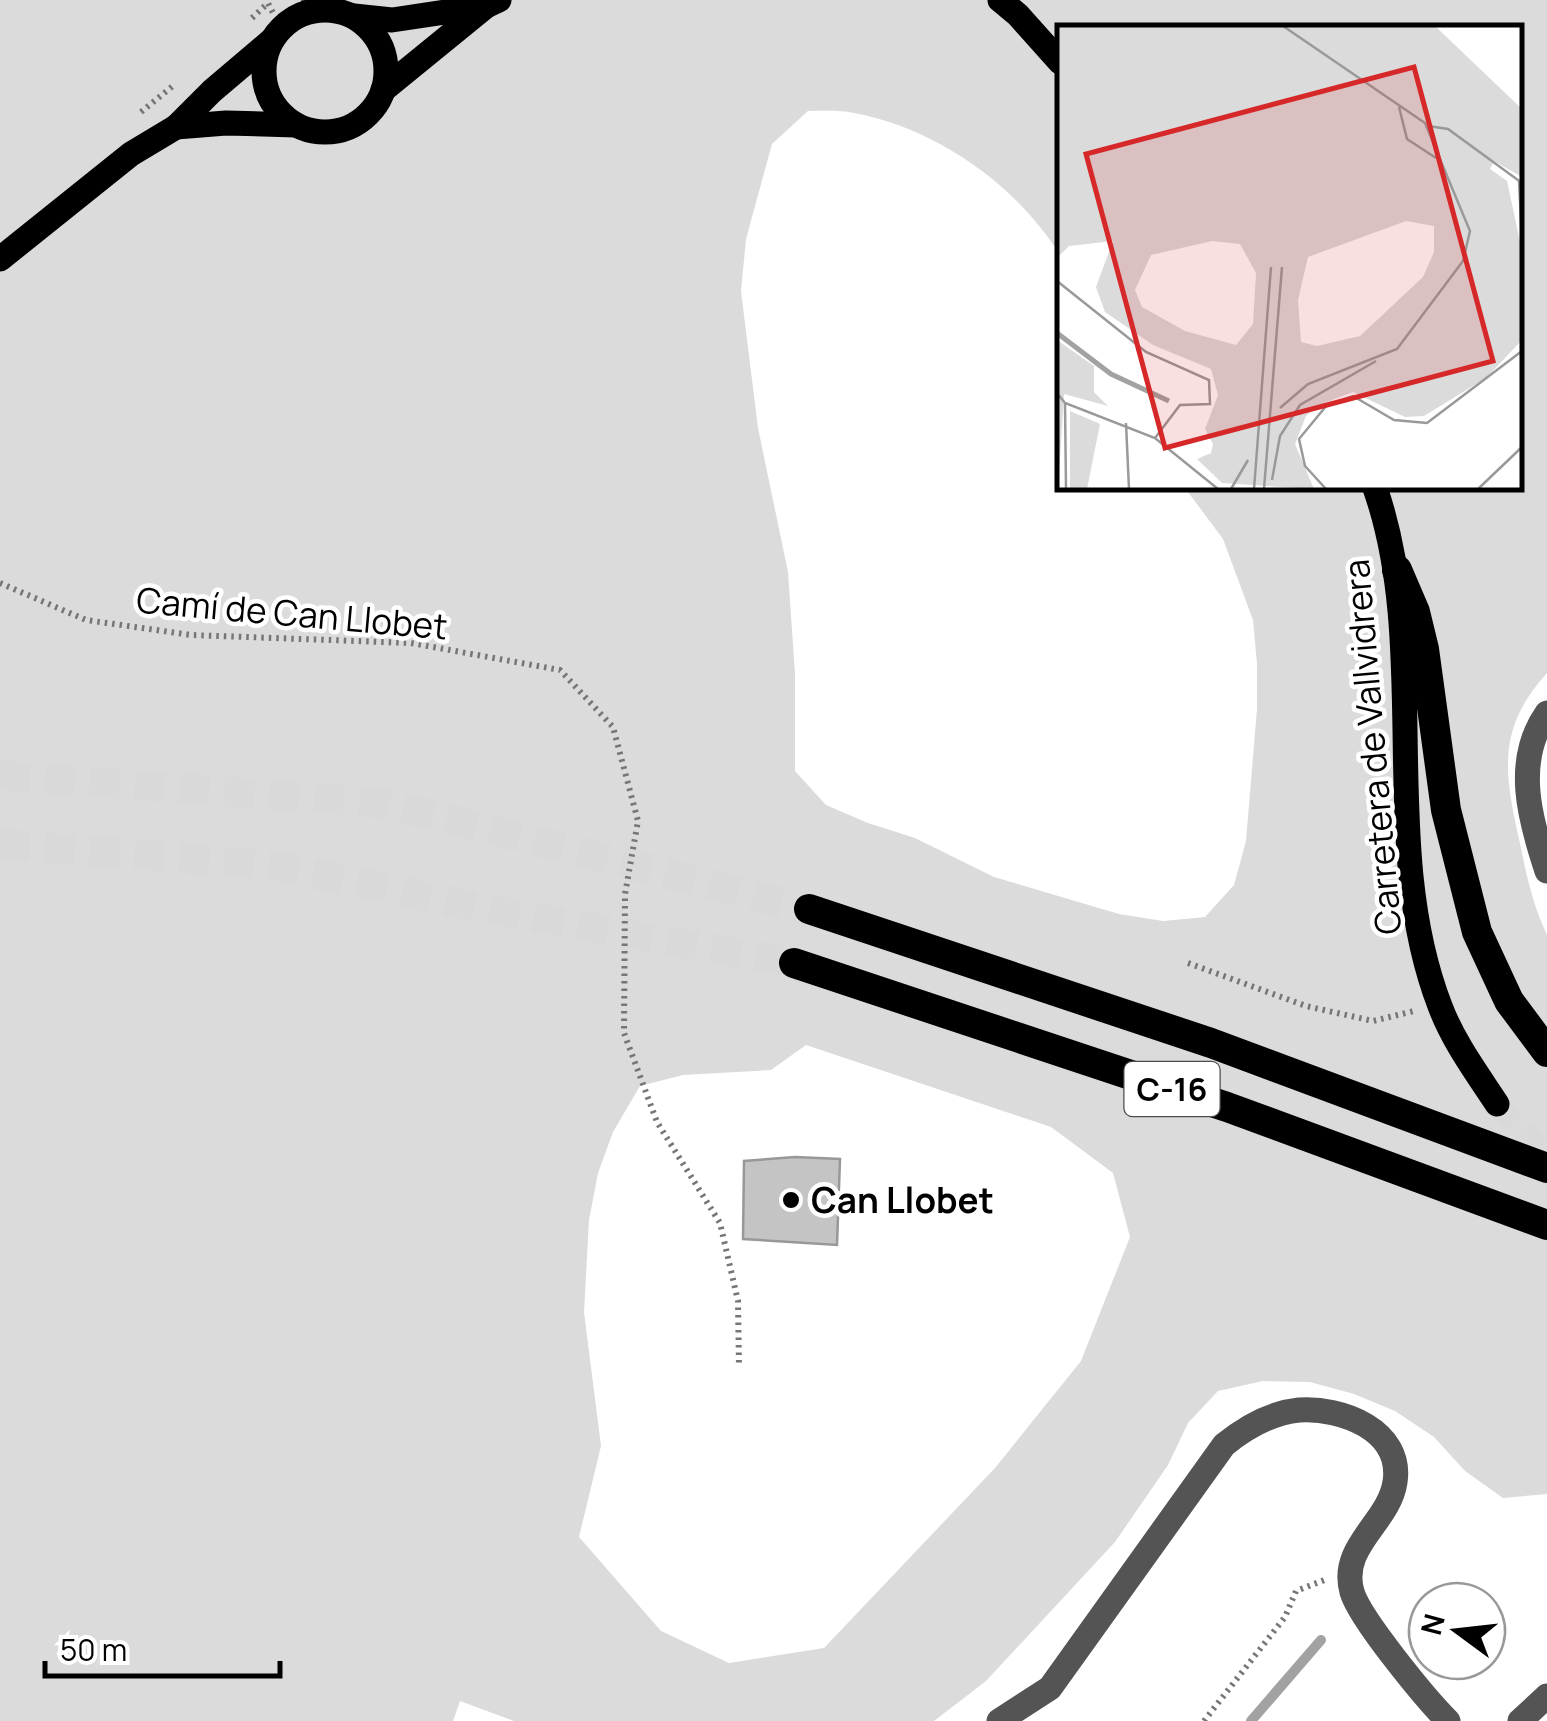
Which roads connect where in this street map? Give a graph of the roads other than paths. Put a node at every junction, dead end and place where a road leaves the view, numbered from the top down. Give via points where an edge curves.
1 (1000, 0) edge
2 (492, 3) edge
3 (313, 5) edge
4 (354, 16) junction
5 (275, 30) junction
6 (1057, 59) edge
7 (383, 90) junction
8 (296, 125) junction
9 (176, 127) junction
10 (0, 260) edge
11 (1375, 490) edge
12 (1397, 570) junction
13 (1547, 713) edge
14 (1547, 871) edge
15 (809, 909) tunnel mouth
16 (794, 963) tunnel mouth
17 (1547, 1052) edge
18 (1497, 1104) tunnel mouth
19 (1547, 1168) edge
20 (1547, 1225) edge
21 (1547, 1696) edge
22 (998, 1721) edge
23 (1448, 1721) edge
24 (1520, 1721) edge

1 - 6 main road
2 - 4 main road via 392,20
2 - 7 main road
3 - 4 main road
3 - 5 main road
4 - 7 main road via 381,44
5 - 8 main road via 266,89
5 - 9 main road
7 - 8 main road via 378,103 347,129 328,133
8 - 9 main road
9 - 10 main road via 130,154
11 - 12 main road, Carretera de Vallvidrera
12 - 17 highway via 1424,649 1446,810 1477,932 1509,1001
12 - 18 main road, Carretera de Vallvidrera via 1420,936 1440,1006
13 - 14 street via 1534,732 1526,774
15 - 19 highway, C-16 via 1211,1043
16 - 20 highway, C-16 via 1227,1108
21 - 24 street
22 - 23 street via 1050,1688 1206,1466 1244,1428 1298,1410 1327,1411 1372,1428 1394,1456 1395,1482 1354,1554 1352,1592

